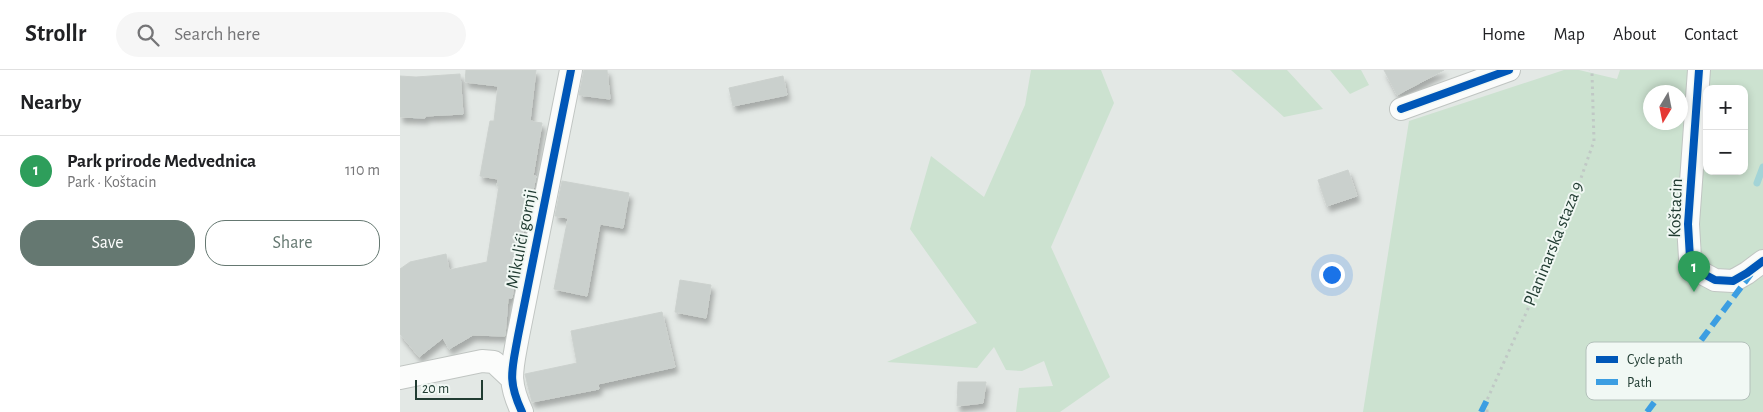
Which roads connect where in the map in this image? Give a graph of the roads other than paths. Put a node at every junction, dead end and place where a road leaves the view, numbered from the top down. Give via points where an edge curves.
1 (571, 70) edge
2 (1509, 70) edge
3 (1698, 70) edge
4 (1401, 109) dead end
5 (1763, 261) edge
6 (400, 378) edge
7 (511, 378) junction
8 (522, 412) edge

1 - 7 street, Mikulići gornji
2 - 4 street
3 - 5 street, Koštacin via 1688,224 1690,258 1700,272 1715,280 1733,281
6 - 7 street via 482,361 494,362
7 - 8 street, Mikulići gornji via 513,393

